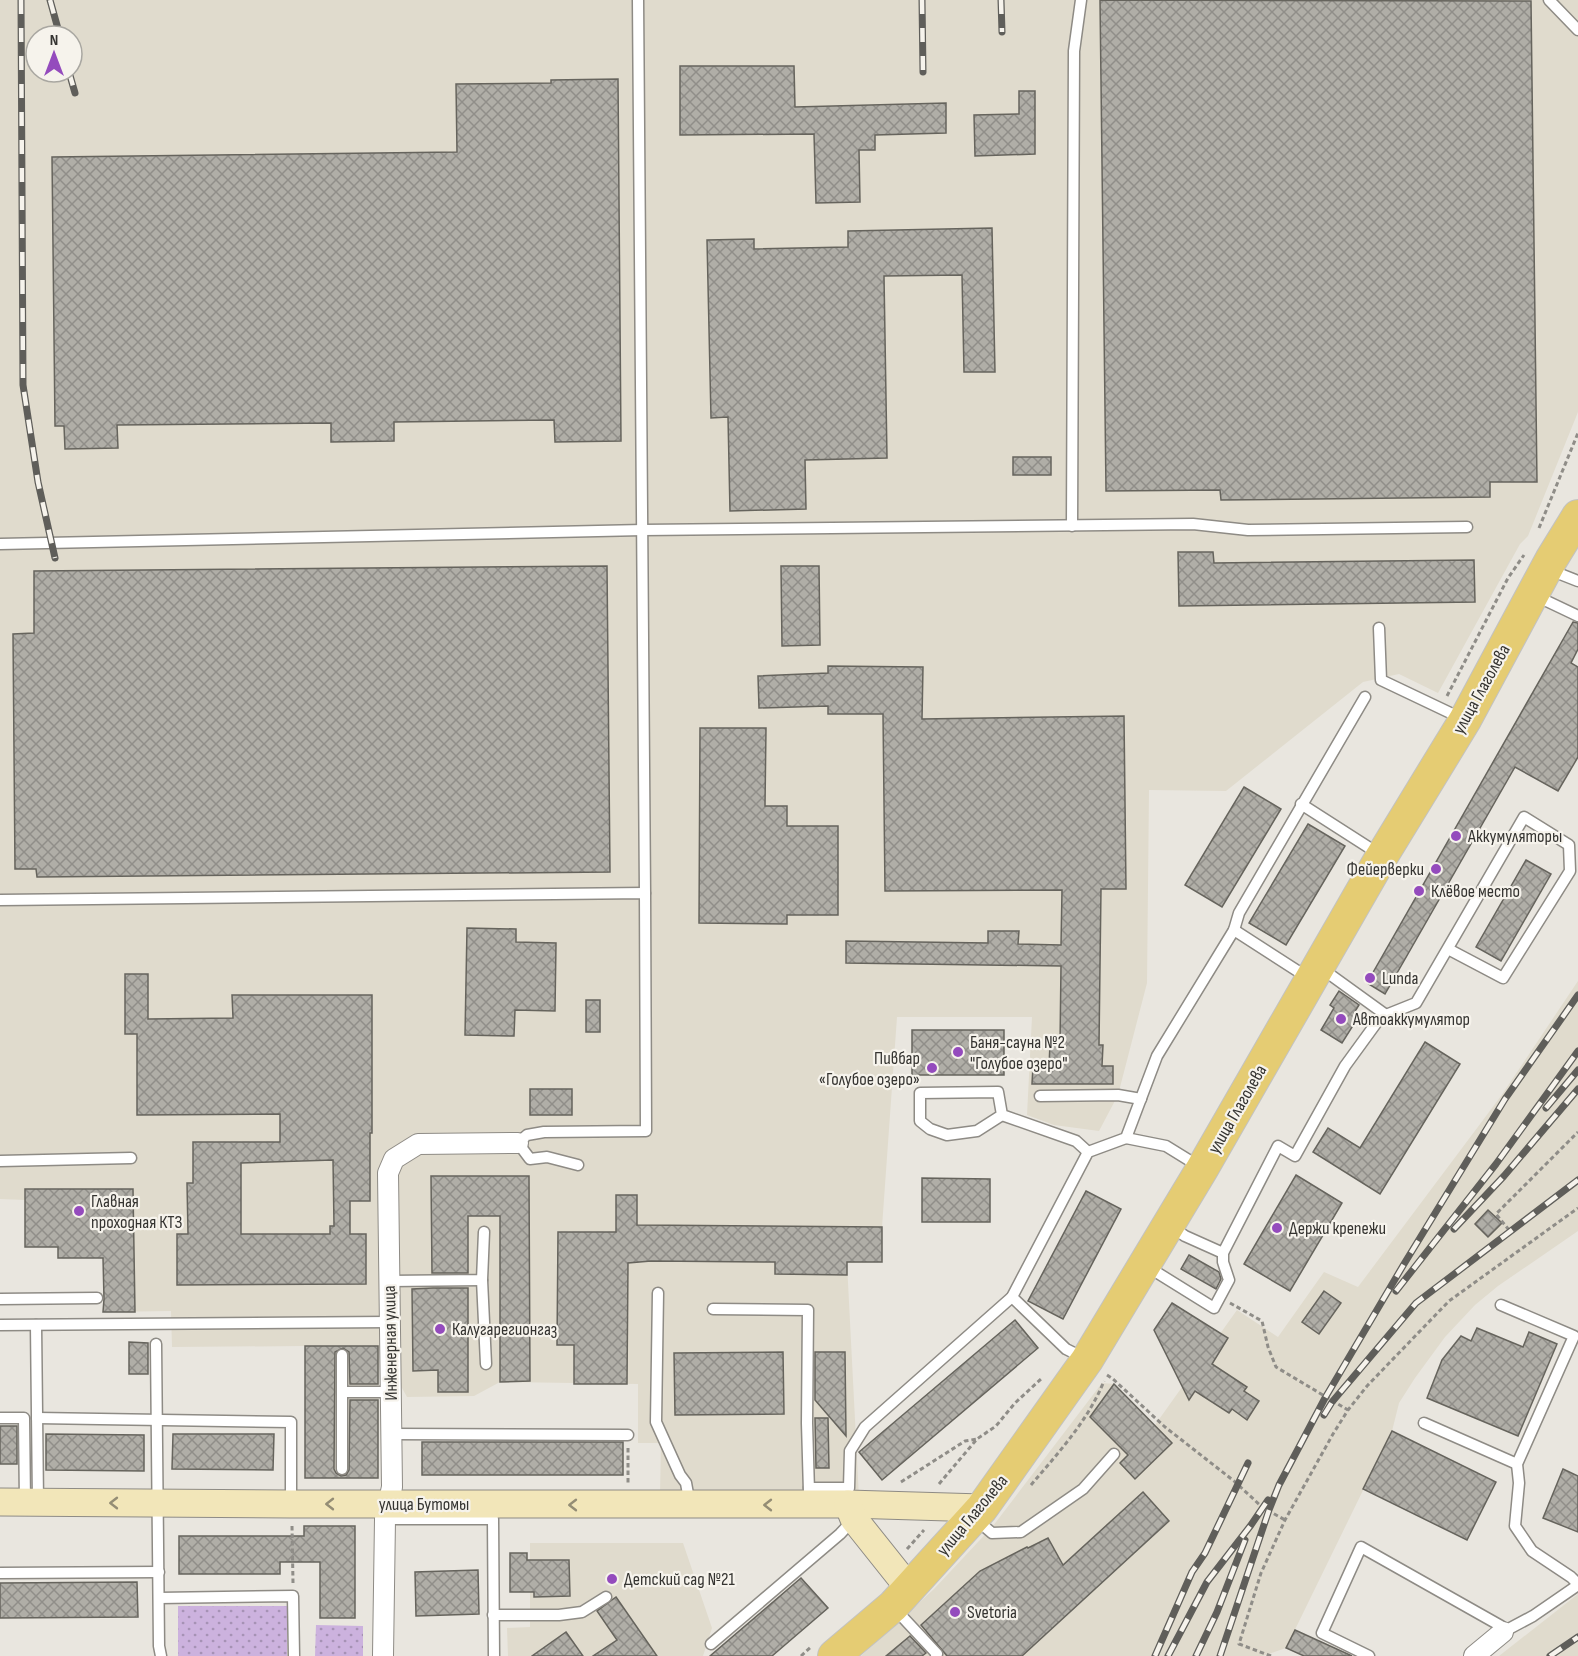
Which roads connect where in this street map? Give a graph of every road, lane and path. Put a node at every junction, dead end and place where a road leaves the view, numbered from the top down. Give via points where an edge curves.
1 (638, 0) edge
2 (1081, 0) edge
3 (1549, 0) edge
4 (1578, 30) edge
5 (1578, 433) edge
6 (1578, 516) edge
7 (1072, 526) junction
8 (1467, 527) dead end
9 (643, 530) junction
10 (1537, 535) dead end
11 (0, 544) edge
12 (1535, 572) junction
13 (1578, 581) edge
14 (1578, 616) edge
15 (1379, 628) dead end
16 (1365, 697) dead end
17 (1452, 715) junction
18 (1301, 804) junction
19 (1382, 856) junction
20 (645, 893) junction
21 (0, 900) edge
22 (1234, 930) junction
23 (1448, 949) junction
24 (1315, 973) junction
25 (1386, 1015) junction
26 (1040, 1096) dead end
27 (1141, 1099) junction
28 (1002, 1115) junction
29 (1578, 1132) edge
30 (1126, 1138) junction
31 (518, 1143) junction
32 (1088, 1152) junction
33 (131, 1158) dead end
34 (0, 1161) edge
35 (578, 1165) dead end
36 (1202, 1169) junction
37 (1578, 1208) edge
38 (1168, 1224) junction
39 (1509, 1230) dead end
40 (484, 1232) dead end
41 (1223, 1253) junction
42 (1145, 1265) junction
43 (482, 1280) junction
44 (390, 1281) junction
45 (658, 1293) dead end
46 (1012, 1297) junction
47 (97, 1298) dead end
48 (0, 1299) edge
49 (1219, 1299) junction
50 (1501, 1305) dead end
51 (712, 1309) dead end
52 (390, 1322) junction
53 (0, 1324) edge
54 (36, 1324) junction
55 (156, 1344) dead end
56 (342, 1355) dead end
57 (1086, 1361) junction
58 (486, 1364) dead end
59 (342, 1392) junction
60 (391, 1392) junction
61 (1348, 1410) junction
62 (37, 1418) junction
63 (0, 1419) edge
64 (158, 1420) junction
65 (1424, 1423) dead end
66 (391, 1434) junction
67 (628, 1435) joint
68 (977, 1439) junction
69 (1114, 1454) dead end
70 (1517, 1464) junction
71 (342, 1469) dead end
72 (901, 1482) dead end
73 (628, 1488) dead end
74 (809, 1496) junction
75 (21, 1502) edge
76 (159, 1503) junction
77 (850, 1504) junction
78 (690, 1505) junction
79 (929, 1506) junction
80 (291, 1511) junction
81 (386, 1511) junction
82 (975, 1515) junction
83 (1285, 1520) junction
84 (159, 1572) junction
85 (0, 1573) edge
86 (1578, 1585) edge
87 (897, 1587) junction
88 (293, 1596) junction
89 (606, 1597) dead end
90 (159, 1598) junction
91 (494, 1615) junction
92 (1503, 1632) junction
93 (711, 1644) dead end
94 (826, 1649) edge
95 (161, 1656) edge
96 (294, 1656) edge
97 (383, 1656) edge
98 (494, 1656) edge
99 (801, 1656) edge
100 (936, 1656) edge
101 (1271, 1656) edge
102 (1369, 1656) edge
103 (1474, 1656) edge

1 - 9 lane
2 - 7 lane via 1074,51
3 - 4 lane
5 - 10 path
6 - 12 main road, улица Глаголева
7 - 8 lane via 1193,524 1248,530
7 - 9 lane
9 - 11 lane
9 - 20 lane
12 - 13 lane
12 - 14 lane
12 - 17 main road, улица Глаголева
12 - 17 path via 1508,578
15 - 17 lane via 1380,680
16 - 18 lane
17 - 19 main road, улица Глаголева
18 - 19 lane
18 - 22 lane via 1239,913
19 - 24 main road, улица Глаголева
20 - 21 lane
20 - 31 lane via 646,1131 544,1132 527,1135
22 - 24 lane
22 - 27 lane via 1157,1056
23 - 23 lane via 1524,817 1569,845 1570,871 1503,978
23 - 25 lane via 1416,1003
24 - 25 lane
24 - 36 main road, улица Глаголева
25 - 41 lane via 1345,1066 1295,1156 1278,1146
26 - 27 lane via 1118,1095
27 - 30 lane
28 - 28 lane via 998,1092 920,1093 920,1121 947,1135 977,1131
28 - 32 lane via 1076,1141
29 - 39 path via 1496,1214
30 - 32 lane
30 - 36 lane via 1166,1146
31 - 35 lane via 530,1159 547,1157
31 - 44 street, Инженерная улица via 418,1144 394,1159 388,1173
32 - 46 lane
33 - 34 lane
36 - 38 main road, улица Глаголева
37 - 61 path via 1449,1301
38 - 41 lane
38 - 42 main road, улица Глаголева
40 - 43 lane
41 - 49 lane via 1229,1280
42 - 49 lane via 1214,1308
42 - 57 main road, улица Глаголева
43 - 44 lane
43 - 58 lane
44 - 52 street, Инженерная улица
45 - 78 lane via 656,1422 686,1483
46 - 57 lane
46 - 77 lane via 865,1427 850,1452
47 - 48 lane
49 - 61 path via 1262,1321 1276,1367
50 - 70 lane via 1574,1336
51 - 74 lane via 808,1310
52 - 54 lane
52 - 60 street, Инженерная улица
53 - 54 lane
54 - 62 lane
55 - 64 lane
56 - 59 lane
57 - 68 path via 1053,1367 996,1426
57 - 82 main road, улица Глаголева
57 - 83 path via 1113,1379 1262,1507
59 - 60 lane
59 - 71 lane
60 - 66 street, Инженерная улица
61 - 83 path
62 - 64 lane
62 - 75 lane
63 - 75 lane via 24,1418
64 - 76 lane
64 - 80 lane via 291,1422
65 - 70 lane
66 - 67 lane
66 - 81 street, Инженерная улица via 392,1487
67 - 73 path
68 - 72 path via 965,1441
68 - 79 path via 931,1492
69 - 82 lane via 1083,1489 1021,1532 992,1533
70 - 86 lane via 1515,1526 1532,1551
74 - 77 street, улица Бутомы
74 -> 78 street, улица Бутомы
76 -> 75 street, улица Бутомы
76 - 80 street, улица Бутомы
76 - 84 lane
77 - 79 street, улица Бутомы
77 - 87 street
77 - 93 lane via 840,1534
78 -> 81 street, улица Бутомы
79 - 82 street, улица Бутомы
79 - 87 path via 929,1525
81 -> 80 street, улица Бутомы
80 - 88 path
81 - 91 lane via 493,1519
81 - 97 street, Инженерная улица
82 - 87 main road, улица Глаголева
83 - 101 path via 1261,1573 1239,1644
84 - 85 lane
84 - 90 lane
86 - 92 lane
87 - 94 main road, улица Глаголева
87 - 100 lane
88 - 90 lane
88 - 96 lane
89 - 91 lane via 582,1612
90 - 95 lane
91 - 98 lane
92 - 102 lane via 1501,1626 1361,1547 1323,1633
92 - 103 street
94 - 99 path

